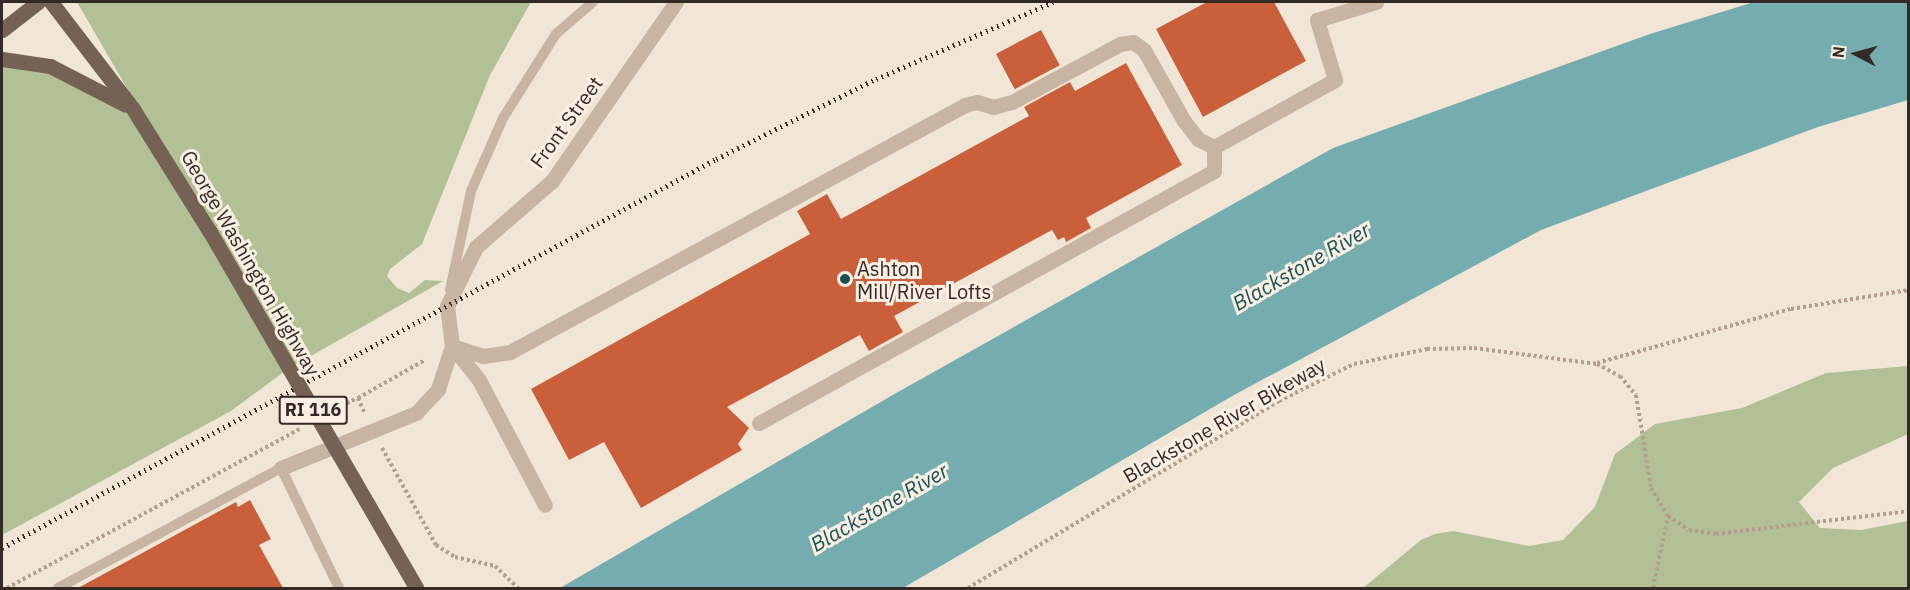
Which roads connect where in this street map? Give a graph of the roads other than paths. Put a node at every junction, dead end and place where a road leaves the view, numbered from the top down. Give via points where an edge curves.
1 (38, 2) edge
2 (51, 2) edge
3 (593, 2) edge
4 (676, 2) edge
5 (1376, 2) edge
6 (2, 30) edge
7 (2, 59) edge
8 (133, 109) junction
9 (1214, 147) junction
10 (447, 306) junction
11 (452, 346) junction
12 (759, 423) dead end
13 (281, 468) junction
14 (545, 505) dead end
15 (58, 588) edge
16 (339, 588) edge
17 (416, 588) edge

1 - 6 main road
2 - 8 main road, George Washington Highway / RI 116
3 - 10 lane via 556,34 503,118 471,191
4 - 10 street, Front Street via 552,181 476,247
5 - 9 street via 1317,20 1335,80
7 - 8 main road via 50,66
8 - 17 main road, George Washington Highway / RI 116, bridge via 210,232
9 - 11 street via 1198,139 1184,121 1144,50 1133,42 1119,44 1012,102 993,107 977,102 965,105 510,352 483,356
9 - 12 street via 1214,171
10 - 11 street
11 - 13 street via 438,389 416,413
11 - 14 street via 479,380
13 - 15 lane
13 - 16 lane

